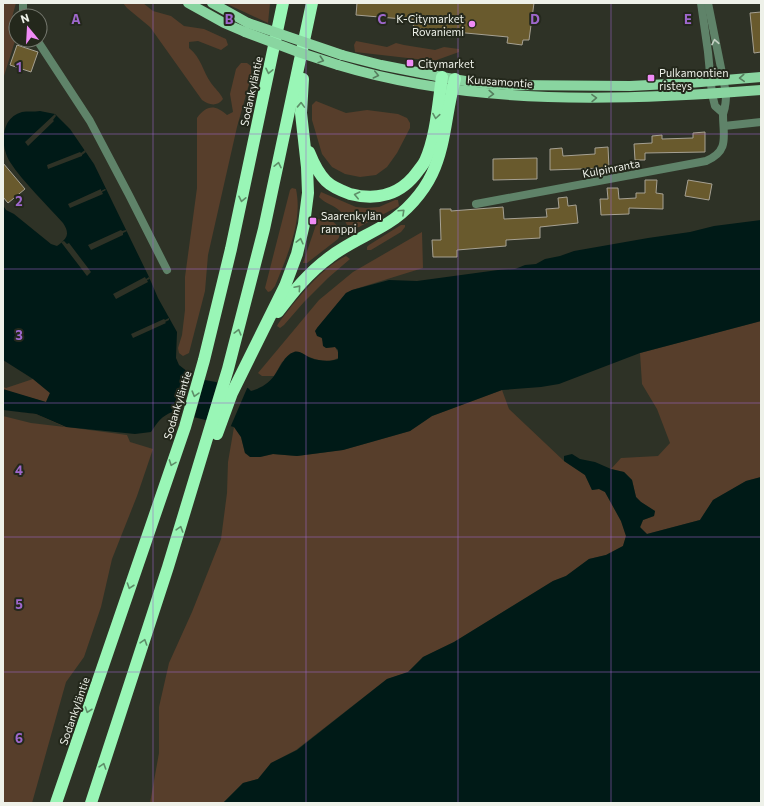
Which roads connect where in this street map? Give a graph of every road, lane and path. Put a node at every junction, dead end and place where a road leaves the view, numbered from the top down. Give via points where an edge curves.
1 (188, 3) edge
2 (212, 3) edge
3 (275, 3) edge
4 (283, 3) edge
5 (312, 3) edge
6 (701, 3) edge
7 (708, 3) edge
8 (280, 20) junction
9 (246, 27) junction
10 (42, 48) edge
11 (298, 69) junction
12 (761, 77) edge
13 (724, 80) junction
14 (710, 81) junction
15 (447, 83) junction
16 (761, 90) edge
17 (726, 93) junction
18 (712, 94) junction
19 (723, 113) junction
20 (761, 122) edge
21 (724, 126) junction
22 (304, 142) junction
23 (476, 204) dead end
24 (167, 270) dead end
25 (265, 329) junction
26 (214, 430) junction
27 (56, 803) edge
28 (91, 803) edge

1 - 9 main road via 224,23
2 - 9 main road
3 - 8 highway
4 - 8 highway, Sodankyläntie
5 - 11 highway
6 - 14 street
13 -> 7 street
8 -> 27 highway, Sodankyläntie via 231,248 185,427
9 - 15 main road, Kuusamontie, bridge
9 -> 15 main road, Kuusamontie, bridge via 301,53 338,65 394,79
10 - 24 street via 90,121
22 -> 11 highway via 301,113 303,79
26 -> 11 highway via 264,229
12 -> 13 main road, Kuusamontie
13 - 14 main road, Kuusamontie
13 - 17 street
14 - 15 main road, Kuusamontie via 630,86
14 - 18 street
15 -> 18 main road, Kuusamontie via 482,93 578,98
15 -> 22 highway via 425,162 414,178 393,192 370,198 335,187 326,181 315,166
25 -> 15 highway via 315,269 344,246 388,223 418,196 439,157
16 - 17 main road, Kuusamontie
17 - 18 main road, Kuusamontie
17 - 19 street
18 - 19 street via 715,106
19 - 21 street, Kulpinranta
20 - 21 street
21 - 23 street, Kulpinranta via 723,147 714,158 706,161
25 -> 22 highway via 297,254 304,224 308,193
25 - 26 highway
28 -> 26 highway via 205,448 216,438

